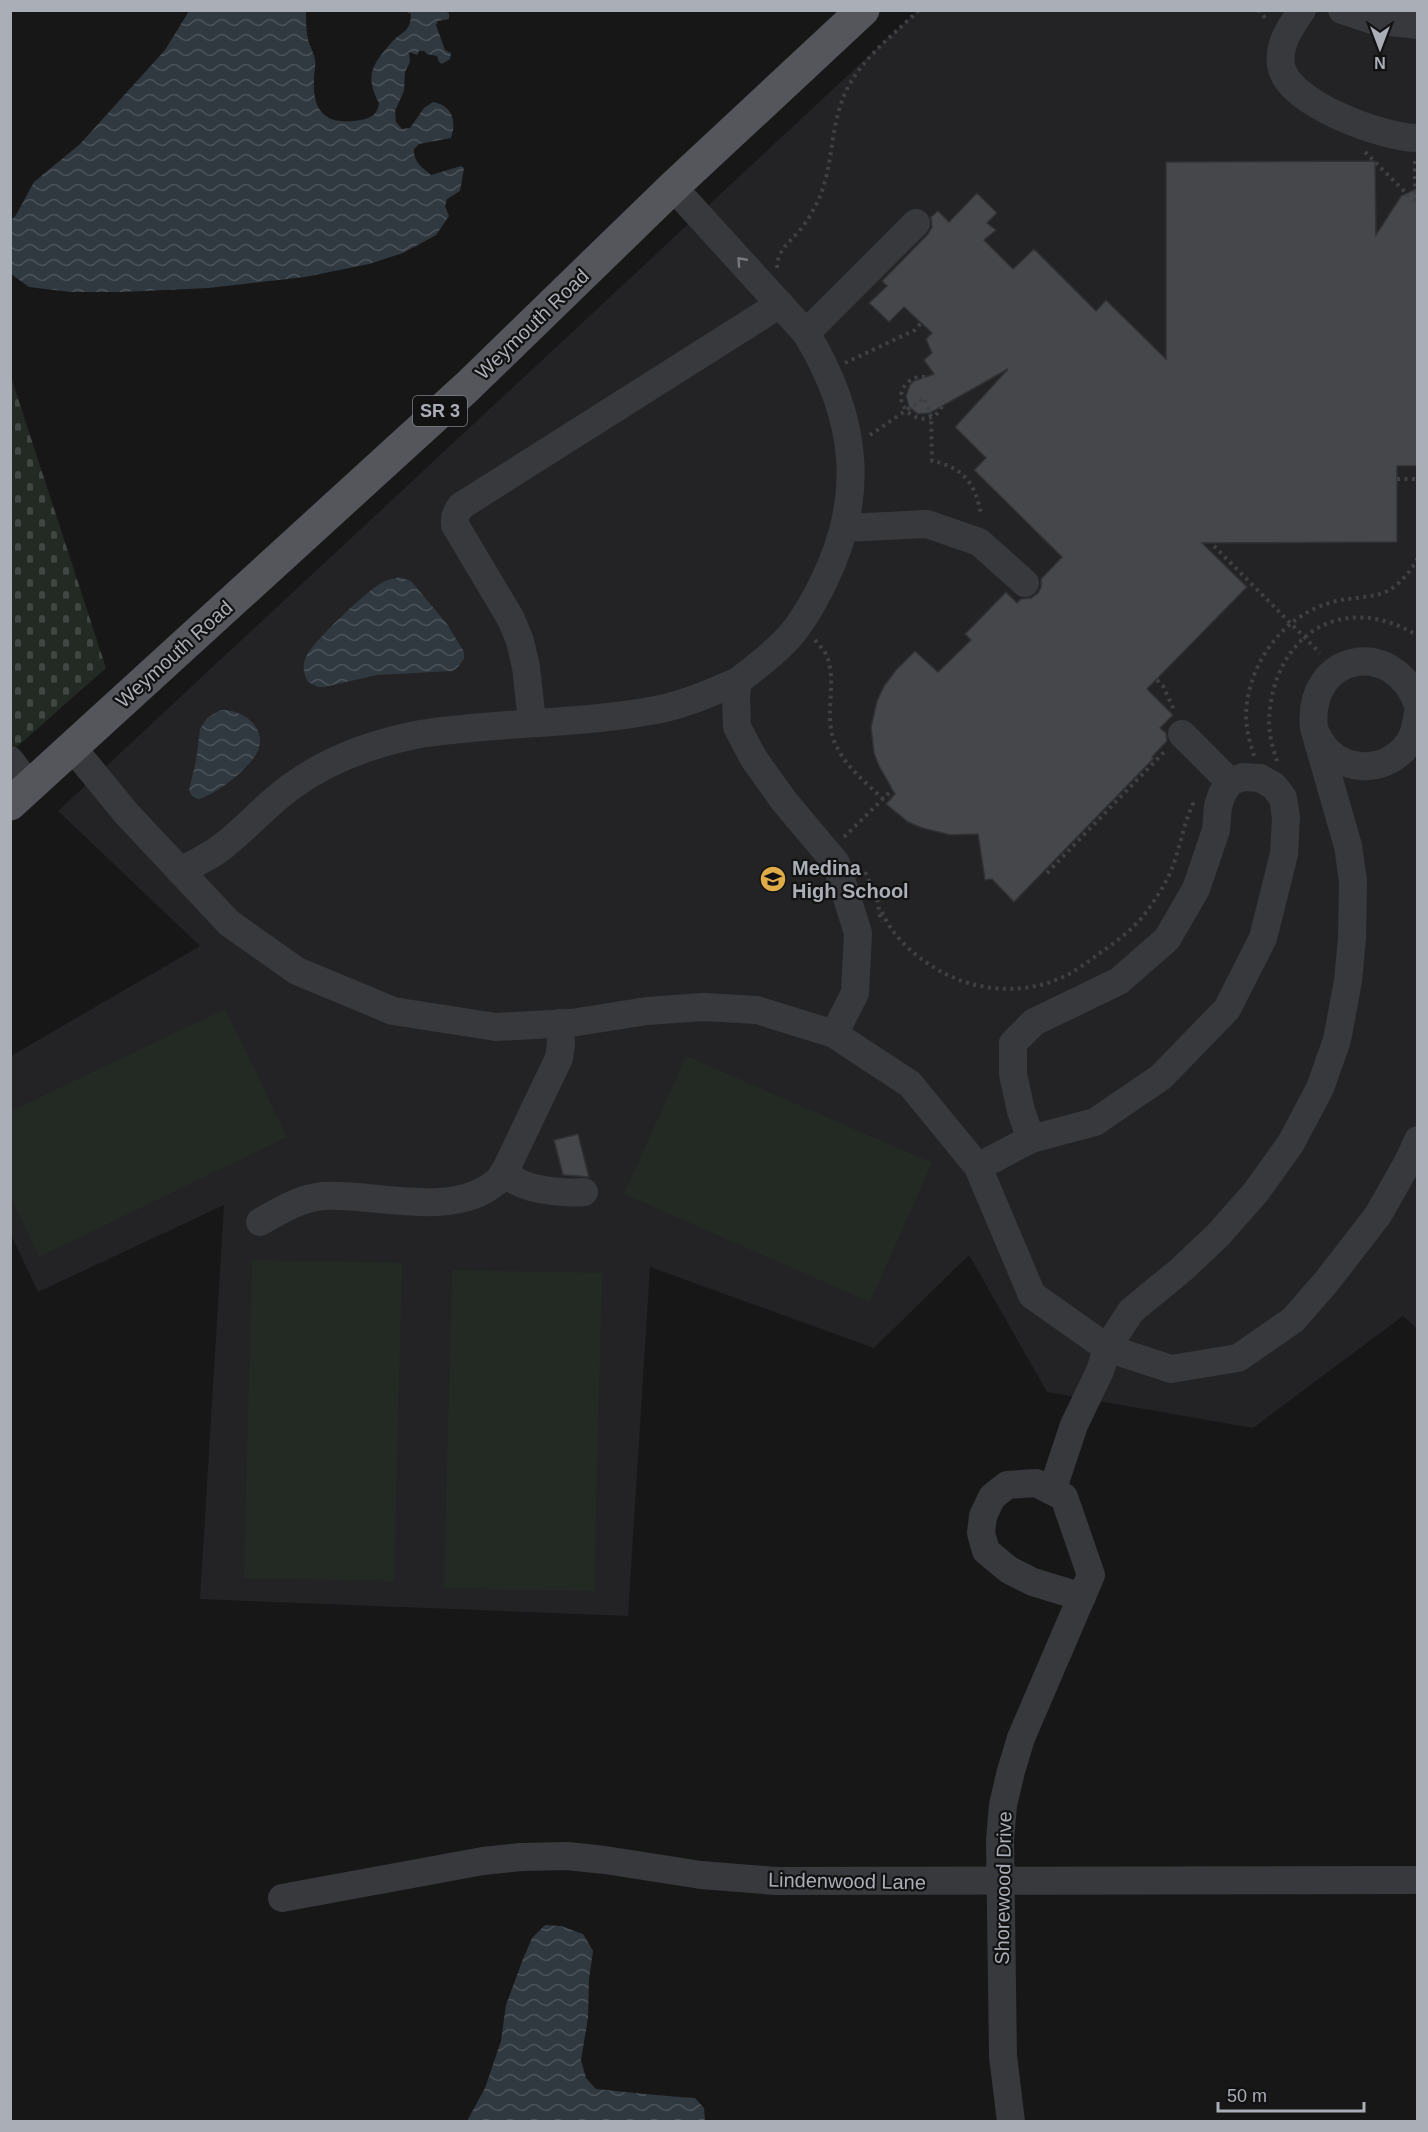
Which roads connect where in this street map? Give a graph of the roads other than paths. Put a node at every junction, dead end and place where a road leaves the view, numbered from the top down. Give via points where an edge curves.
1 (863, 10) edge
2 (1302, 10) edge
3 (1342, 10) edge
4 (1373, 15) edge
5 (1418, 25) edge
6 (1416, 146) edge
7 (673, 188) junction
8 (916, 223) dead end
9 (780, 304) junction
10 (806, 333) junction
11 (845, 528) junction
12 (1025, 582) dead end
13 (738, 681) junction
14 (1417, 706) edge
15 (532, 722) junction
16 (1314, 728) junction
17 (1182, 734) road end
18 (72, 747) junction
19 (10, 760) edge
20 (1223, 776) junction
21 (20, 795) edge
22 (180, 871) junction
23 (560, 1023) junction
24 (834, 1034) junction
25 (1031, 1139) junction
26 (1418, 1140) edge
27 (978, 1167) junction
28 (506, 1169) junction
29 (584, 1192) dead end
30 (260, 1222) dead end
31 (1107, 1348) junction
32 (1052, 1491) junction
33 (1082, 1597) junction
34 (1418, 1880) edge
35 (1000, 1881) junction
36 (282, 1898) dead end
37 (1011, 2121) edge

1 - 7 main road, Weymouth Road / SR 3
2 - 6 street via 1282,44 1285,80 1294,90 1364,128
3 - 4 street
4 - 5 street
9 -> 7 street
7 - 18 main road, Weymouth Road / SR 3 via 467,387
8 - 10 street
9 - 10 street
9 - 15 street via 457,512 455,525 511,619 520,642
10 - 11 street via 832,381 844,420 851,490
11 - 12 street via 927,524 979,542
11 - 13 street via 812,605 790,636
13 - 15 street via 703,697 662,708
13 - 24 street via 737,727 783,801 836,862 858,933 855,993
14 - 16 street via 1416,729 1408,744 1381,764 1347,764 1321,743
14 - 16 street via 1404,679 1390,668 1374,662 1356,662 1325,679 1314,702
15 - 22 street via 430,732 354,752 292,785 227,843
16 - 31 street via 1348,846 1353,881 1348,981 1337,1040 1320,1088 1291,1143 1256,1192 1218,1235 1131,1311
17 - 20 street
18 - 21 main road, Weymouth Road / SR 3
18 - 22 street
19 - 21 street
20 - 25 street via 1216,830 1196,889 1167,939 1119,981 1034,1022 1013,1043 1013,1074
20 - 25 street via 1260,778 1274,786 1283,798 1286,817 1284,854 1263,938 1227,1009 1161,1077 1095,1122
22 - 23 street via 229,923 297,971 393,1011 496,1027
23 - 24 street via 703,1006 757,1010
23 - 28 street via 559,1058
24 - 27 street via 910,1084
25 - 27 street
26 - 31 street via 1378,1215 1327,1281 1293,1320 1238,1358 1171,1369
27 - 31 street via 1032,1295
28 - 29 street via 512,1179 542,1189
28 - 30 street via 496,1183 450,1200 412,1202 322,1196 301,1201
31 - 32 street via 1074,1425
32 - 33 street, Shorewood Drive via 1064,1497 1091,1575
32 - 33 street via 1036,1482 1007,1485 992,1497 982,1516 986,1551 1009,1570 1033,1582
33 - 35 street, Shorewood Drive via 1011,1771 1003,1805
34 - 35 street, Lindenwood Lane
35 - 36 street, Lindenwood Lane via 776,1881 567,1856 521,1857
35 - 37 street, Shorewood Drive via 1004,2056

